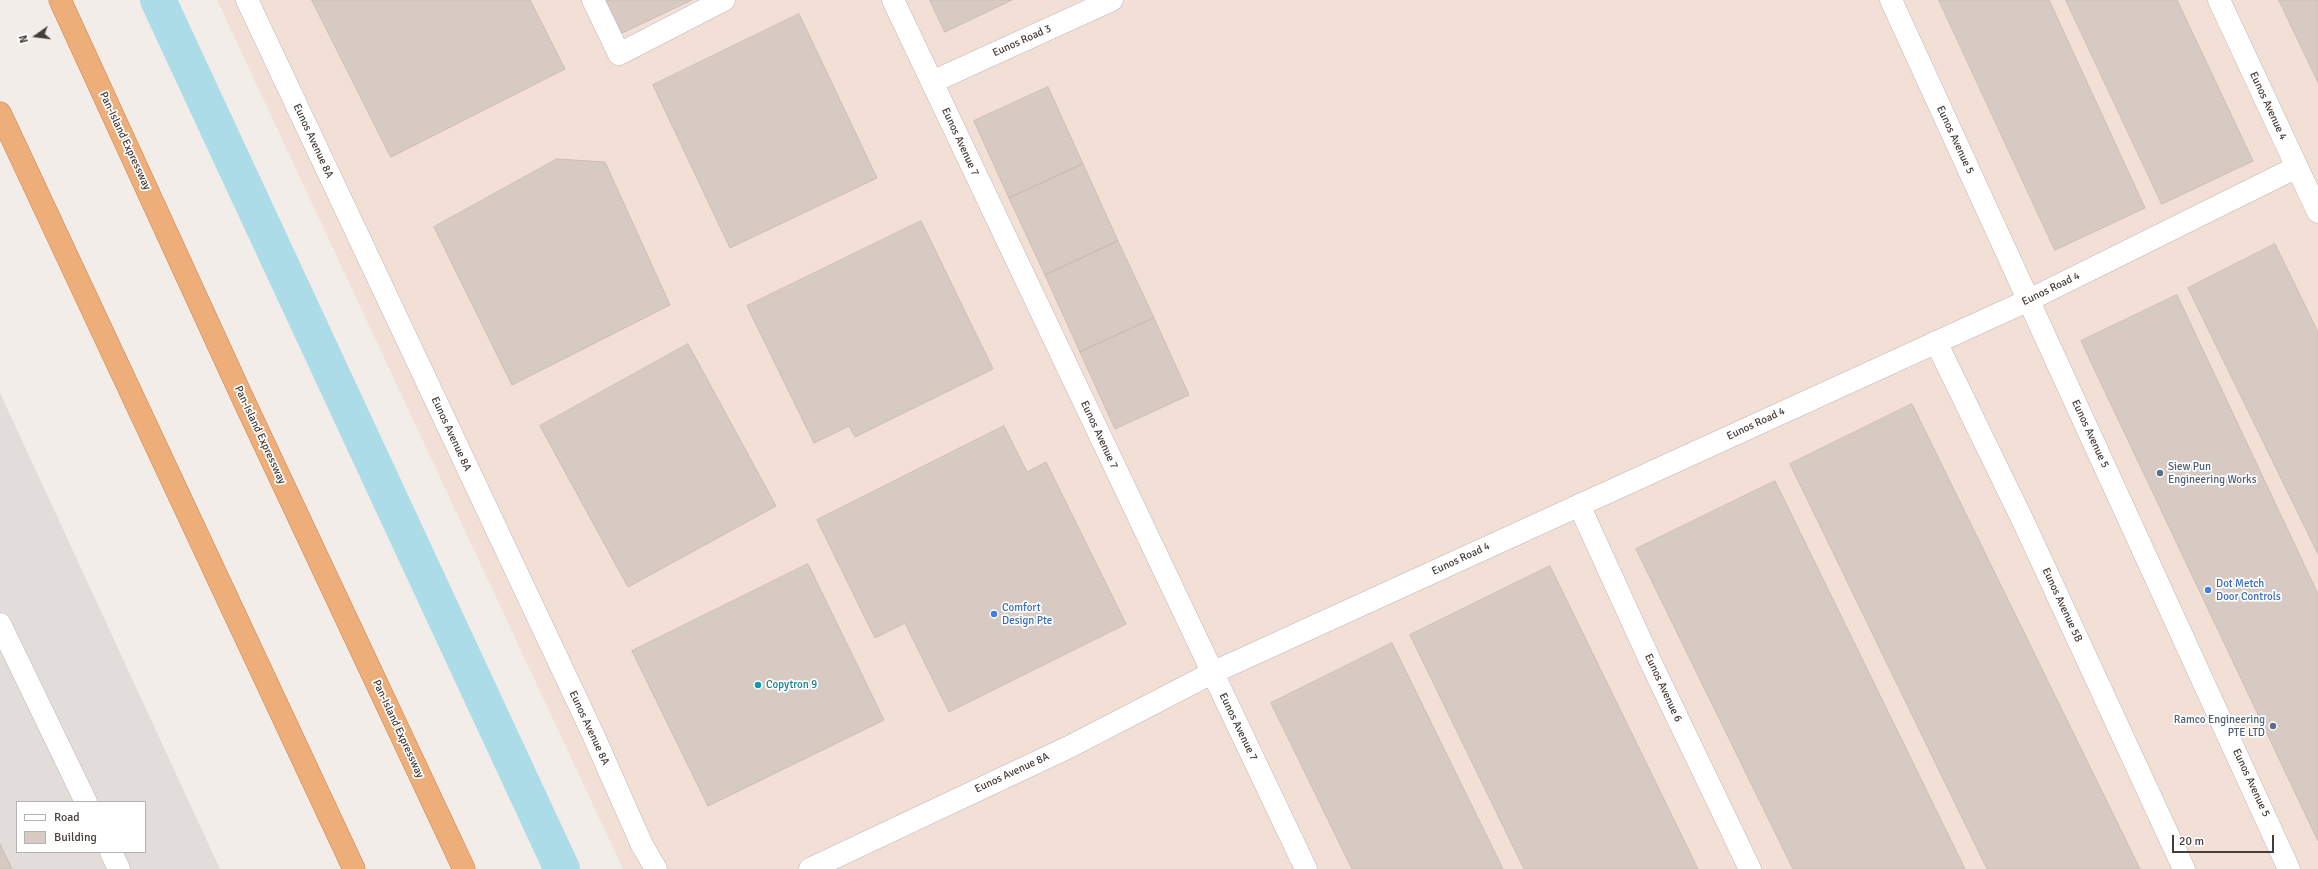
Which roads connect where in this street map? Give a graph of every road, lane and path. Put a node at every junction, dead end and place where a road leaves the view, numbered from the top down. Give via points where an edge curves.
1 (60, 0) edge
2 (247, 0) edge
3 (593, 0) edge
4 (724, 0) edge
5 (893, 0) edge
6 (1112, 0) edge
7 (1891, 0) edge
8 (2219, 0) edge
9 (932, 82) junction
10 (0, 113) edge
11 (2297, 168) junction
12 (2318, 212) edge
13 (2029, 300) junction
14 (1936, 342) junction
15 (1579, 505) junction
16 (0, 624) edge
17 (1212, 673) junction
18 (86, 801) edge
19 (111, 853) edge
20 (119, 869) edge
21 (354, 869) edge
22 (464, 869) edge
23 (656, 869) edge
24 (810, 869) edge
25 (1306, 869) edge
26 (1750, 869) edge
27 (2184, 869) edge
28 (2289, 869) edge

1 - 22 highway, Pan-Island Expressway via 247,408
2 - 23 street, Eunos Avenue 8A via 592,732 642,845
3 - 4 street via 619,54
5 - 9 street, Eunos Avenue 7
6 - 9 street, Eunos Road 3
7 - 13 street, Eunos Avenue 5
8 - 11 street, Eunos Avenue 4
9 - 17 street, Eunos Avenue 7
10 - 21 highway
11 - 12 street, Eunos Avenue 4
11 - 13 street, Eunos Road 4
13 - 14 street, Eunos Road 4
13 - 28 street, Eunos Avenue 5
14 - 15 street, Eunos Road 4
14 - 27 street, Eunos Avenue 5B via 2024,523
15 - 17 street, Eunos Road 4
15 - 26 street, Eunos Avenue 6
16 - 18 street
17 - 24 street, Eunos Avenue 8A via 1069,747
17 - 25 street, Eunos Avenue 7
19 - 20 street

